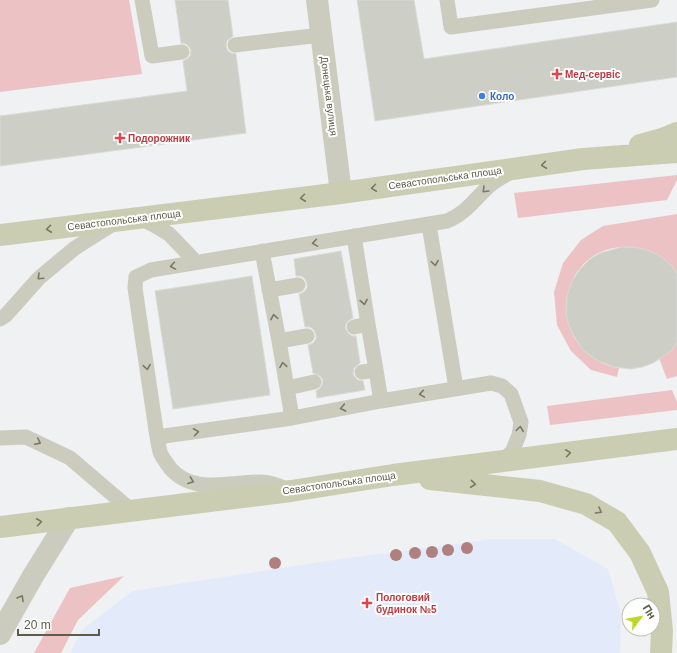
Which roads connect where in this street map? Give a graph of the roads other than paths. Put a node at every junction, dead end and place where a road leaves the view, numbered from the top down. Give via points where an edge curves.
1 (142, 0) edge
2 (317, 0) edge
3 (447, 0) edge
4 (652, 0) edge
5 (321, 35) junction
6 (235, 46) dead end
7 (182, 52) dead end
8 (677, 133) edge
9 (677, 152) edge
10 (582, 159) junction
11 (518, 168) junction
12 (341, 193) junction
13 (140, 218) junction
14 (117, 221) junction
15 (428, 225) junction
16 (0, 236) edge
17 (354, 236) junction
18 (262, 251) junction
19 (196, 262) junction
20 (298, 285) dead end
21 (269, 290) junction
22 (0, 318) edge
23 (307, 336) dead end
24 (279, 341) junction
25 (314, 382) dead end
26 (286, 388) junction
27 (456, 388) junction
28 (381, 401) junction
29 (292, 418) junction
30 (157, 437) junction
31 (0, 438) edge
32 (677, 439) edge
33 (501, 462) junction
34 (393, 475) junction
35 (291, 490) junction
36 (132, 511) junction
37 (69, 518) junction
38 (0, 527) edge
39 (0, 627) edge
40 (661, 653) edge

1 - 7 lane via 152,56
2 - 5 street, Донецька вулиця
3 - 4 lane via 451,27
5 - 6 lane
5 - 12 street, Донецька вулиця
8 - 10 main road
9 - 10 main road, Севастопольська площа
10 -> 11 main road, Севастопольська площа
11 -> 12 main road, Севастопольська площа
11 -> 15 lane via 489,186 457,217
12 -> 13 main road, Севастопольська площа
13 - 14 main road, Севастопольська площа
13 - 19 lane via 169,234
14 -> 16 main road, Севастопольська площа
14 -> 22 lane via 75,248 38,278 6,316
15 - 17 lane
15 -> 27 lane
17 -> 18 lane
17 -> 28 lane via 353,275 361,325 369,371
18 - 19 lane
18 - 21 lane
19 -> 30 lane via 151,270 136,277 135,288
20 - 21 lane
24 -> 21 lane
23 - 24 lane
26 -> 24 lane
25 - 26 lane
26 - 29 lane
27 -> 28 lane
33 -> 27 lane via 512,452 521,422 511,394 502,386 491,382
28 -> 29 lane
30 -> 29 lane
30 -> 35 lane via 160,454 176,475 187,480 216,485 261,482
31 -> 36 lane via 26,437 70,458
33 -> 32 main road, Севастопольська площа
33 - 34 main road, Севастопольська площа
34 - 35 main road, Севастопольська площа
34 -> 40 main road via 540,491 586,504 618,522 640,553 658,592 662,632
35 - 36 main road, Севастопольська площа
36 - 37 main road, Севастопольська площа
38 -> 37 main road, Севастопольська площа
39 -> 37 street

